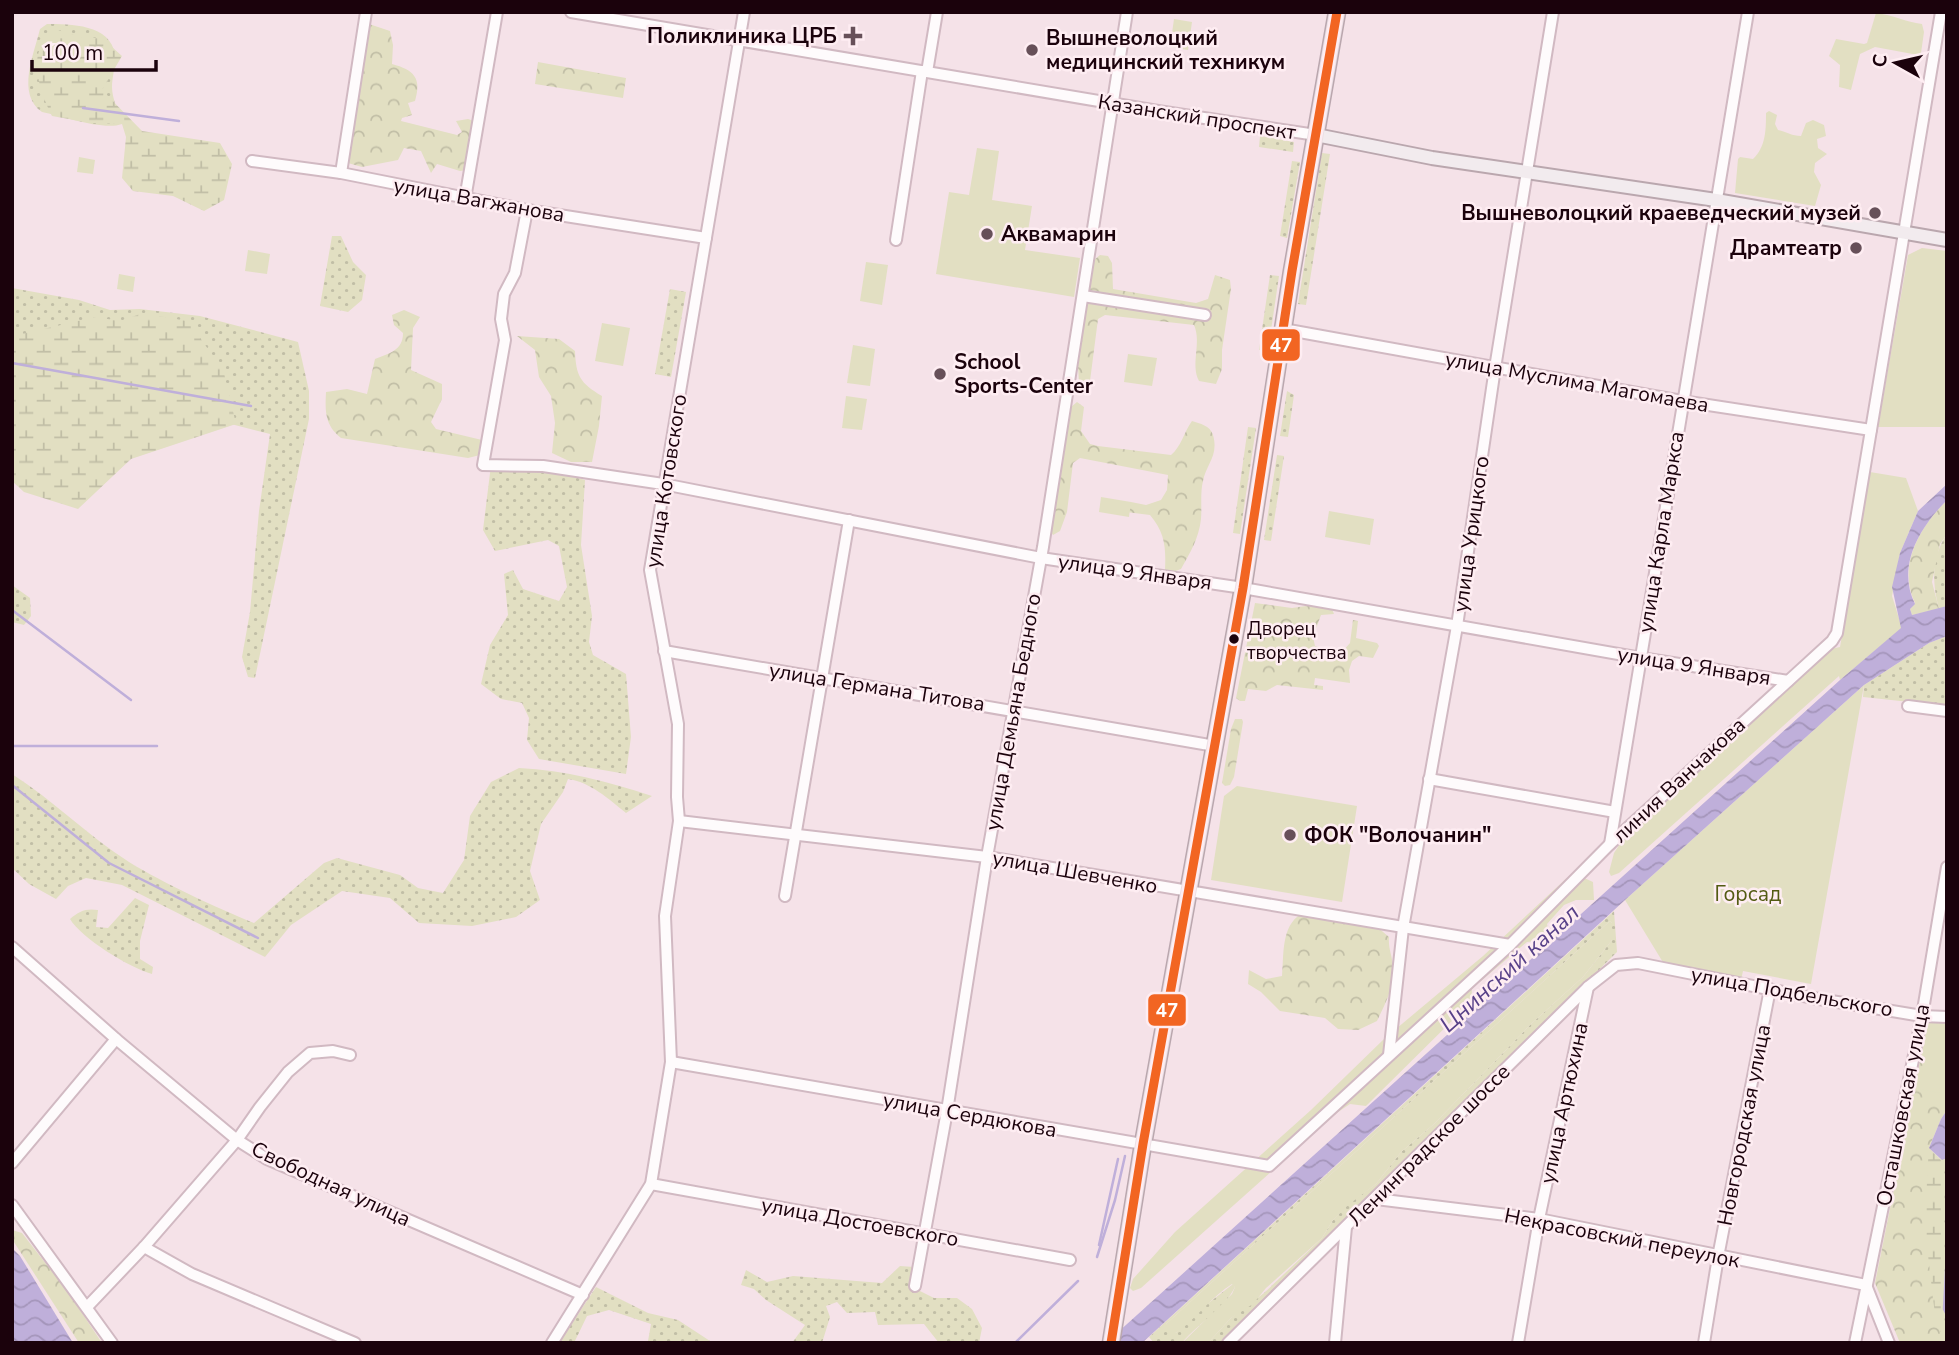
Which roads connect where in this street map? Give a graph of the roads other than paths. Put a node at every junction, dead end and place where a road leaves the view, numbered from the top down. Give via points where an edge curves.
1 (366, 12) edge
2 (497, 12) edge
3 (572, 12) edge
4 (744, 12) edge
5 (937, 12) edge
6 (1127, 12) edge
7 (1337, 12) edge
8 (1553, 12) edge
9 (1748, 12) edge
10 (1941, 12) edge
11 (739, 41) junction
12 (925, 71) junction
13 (1112, 104) junction
14 (1316, 135) junction
15 (252, 162) dead end
16 (1527, 172) junction
17 (341, 173) junction
18 (465, 199) junction
19 (1716, 200) junction
20 (527, 210) junction
21 (1903, 232) junction
22 (706, 238) junction
23 (896, 240) dead end
24 (1947, 240) edge
25 (1083, 296) junction
26 (1205, 315) dead end
27 (1283, 329) junction
28 (1495, 368) junction
29 (1682, 401) junction
30 (1871, 430) junction
31 (663, 484) junction
32 (849, 520) junction
33 (1041, 558) junction
34 (1243, 587) junction
35 (1457, 626) junction
36 (664, 651) junction
37 (1641, 658) junction
38 (822, 678) junction
39 (1788, 681) junction
40 (1908, 706) dead end
41 (1014, 709) junction
42 (1947, 711) edge
43 (1215, 746) junction
44 (1429, 779) junction
45 (1615, 812) junction
46 (679, 821) junction
47 (794, 834) junction
48 (1610, 844) junction
49 (987, 857) junction
50 (1947, 867) edge
51 (1189, 891) junction
52 (785, 895) dead end
53 (1403, 928) junction
54 (1510, 945) junction
55 (12, 947) edge
56 (1638, 963) joint
57 (1588, 987) junction
58 (1770, 989) junction
59 (1922, 1016) junction
60 (1947, 1017) edge
61 (116, 1039) junction
62 (350, 1055) dead end
63 (1389, 1055) junction
64 (671, 1062) junction
65 (947, 1111) junction
66 (237, 1140) junction
67 (1143, 1144) junction
68 (12, 1163) edge
69 (1269, 1166) joint
70 (651, 1184) junction
71 (1376, 1199) junction
72 (12, 1205) edge
73 (1539, 1219) junction
74 (1346, 1227) junction
75 (924, 1233) junction
76 (144, 1247) junction
77 (1718, 1256) junction
78 (1070, 1260) dead end
79 (1866, 1285) junction
80 (915, 1286) dead end
81 (583, 1295) junction
82 (88, 1307) junction
83 (112, 1343) edge
84 (355, 1343) edge
85 (552, 1343) edge
86 (1111, 1343) edge
87 (1228, 1343) edge
88 (1335, 1343) edge
89 (1518, 1343) edge
90 (1704, 1343) edge
91 (1855, 1343) edge
92 (1889, 1343) edge

1 - 17 street
2 - 18 street
3 - 11 street, Казанский проспект
4 - 11 street, улица Котовского
5 - 12 street
6 - 13 street, улица Демьяна Бедного
7 - 14 highway
8 - 16 street, улица Урицкого
9 - 19 street, улица Карла Маркса
10 - 21 street, линия Ванчакова
11 - 12 street, Казанский проспект
11 - 22 street, улица Котовского
12 - 13 street, Казанский проспект
12 - 23 street
13 - 14 street, Казанский проспект
13 - 25 street, улица Демьяна Бедного
14 - 16 main road, Казанский проспект
14 - 27 highway
15 - 17 street, улица Вагжанова
16 - 19 main road, Казанский проспект
16 - 28 street, улица Урицкого
17 - 18 street, улица Вагжанова
18 - 20 street, улица Вагжанова
19 - 21 main road, Казанский проспект
19 - 29 street, улица Карла Маркса
20 - 22 street, улица Вагжанова
20 - 31 street, улица 9 Января via 515,273 504,294 501,319 505,341 483,465 543,466
21 - 24 main road, Казанский проспект
21 - 30 street, линия Ванчакова
22 - 31 street, улица Котовского
25 - 26 street
25 - 33 street, улица Демьяна Бедного
27 - 28 street, улица Муслима Магомаева
27 - 34 highway
28 - 29 street, улица Муслима Магомаева
28 - 35 street, улица Урицкого
29 - 30 street, улица Муслима Магомаева
29 - 37 street, улица Карла Маркса
30 - 39 street, линия Ванчакова via 1837,633
31 - 32 street, улица 9 Января
31 - 36 street, улица Котовского via 650,570
32 - 33 street, улица 9 Января
32 - 38 street
33 - 34 street, улица 9 Января
33 - 41 street, улица Демьяна Бедного
34 - 35 street, улица 9 Января
34 - 43 highway
35 - 37 street, улица 9 Января
35 - 44 street, улица Урицкого
36 - 38 street, улица Германа Титова
36 - 46 street, улица Котовского via 678,724
37 - 39 street, улица 9 Января
37 - 45 street, улица Карла Маркса
38 - 41 street, улица Германа Титова
38 - 47 street
39 - 48 street, линия Ванчакова
40 - 42 street
41 - 43 street, улица Германа Титова
41 - 49 street, улица Демьяна Бедного
43 - 51 highway
44 - 45 street
44 - 53 street, улица Урицкого
45 - 48 street, улица Карла Маркса
46 - 47 street, улица Шевченко
46 - 64 street, улица Котовского via 665,916
47 - 49 street, улица Шевченко
47 - 52 street
48 - 54 street, линия Ванчакова
49 - 51 street, улица Шевченко
49 - 65 street, улица Демьяна Бедного
50 - 59 street, Осташковская улица
51 - 53 street, улица Шевченко
51 - 67 highway
53 - 54 street, улица Шевченко
53 - 63 street, улица Урицкого
54 - 63 street, линия Ванчакова
55 - 61 street, Свободная улица
56 - 57 street, Ленинградское шоссе via 1616,965
56 - 58 street, улица Подбельского
57 - 71 street, Ленинградское шоссе
57 - 73 street, улица Артюхина
58 - 59 street, улица Подбельского
58 - 77 street, Новгородская улица
59 - 60 street, улица Подбельского
59 - 79 street, Осташковская улица
61 - 66 street, Свободная улица
61 - 68 street
62 - 66 street via 310,1053 288,1072
63 - 69 street, линия Ванчакова
64 - 65 street, улица Сердюкова
64 - 70 street, улица Котовского
65 - 67 street, улица Сердюкова
65 - 75 street, улица Демьяна Бедного
66 - 76 street
66 - 81 street, Свободная улица via 267,1159
67 - 69 street, улица Сердюкова
67 - 86 highway
70 - 75 street, улица Достоевского
70 - 81 street, улица Котовского
71 - 73 street, Некрасовский переулок
71 - 74 street, Ленинградское шоссе
72 - 82 street
73 - 77 street, Некрасовский переулок
73 - 89 street, улица Артюхина
74 - 87 street, Ленинградское шоссе
74 - 88 street
75 - 78 street, улица Достоевского
75 - 80 street, улица Демьяна Бедного
76 - 82 street
76 - 84 street via 192,1274
77 - 79 street, Некрасовский переулок
77 - 90 street, Новгородская улица
79 - 91 street, Осташковская улица
79 - 92 street
81 - 85 street, улица Котовского
82 - 83 street

